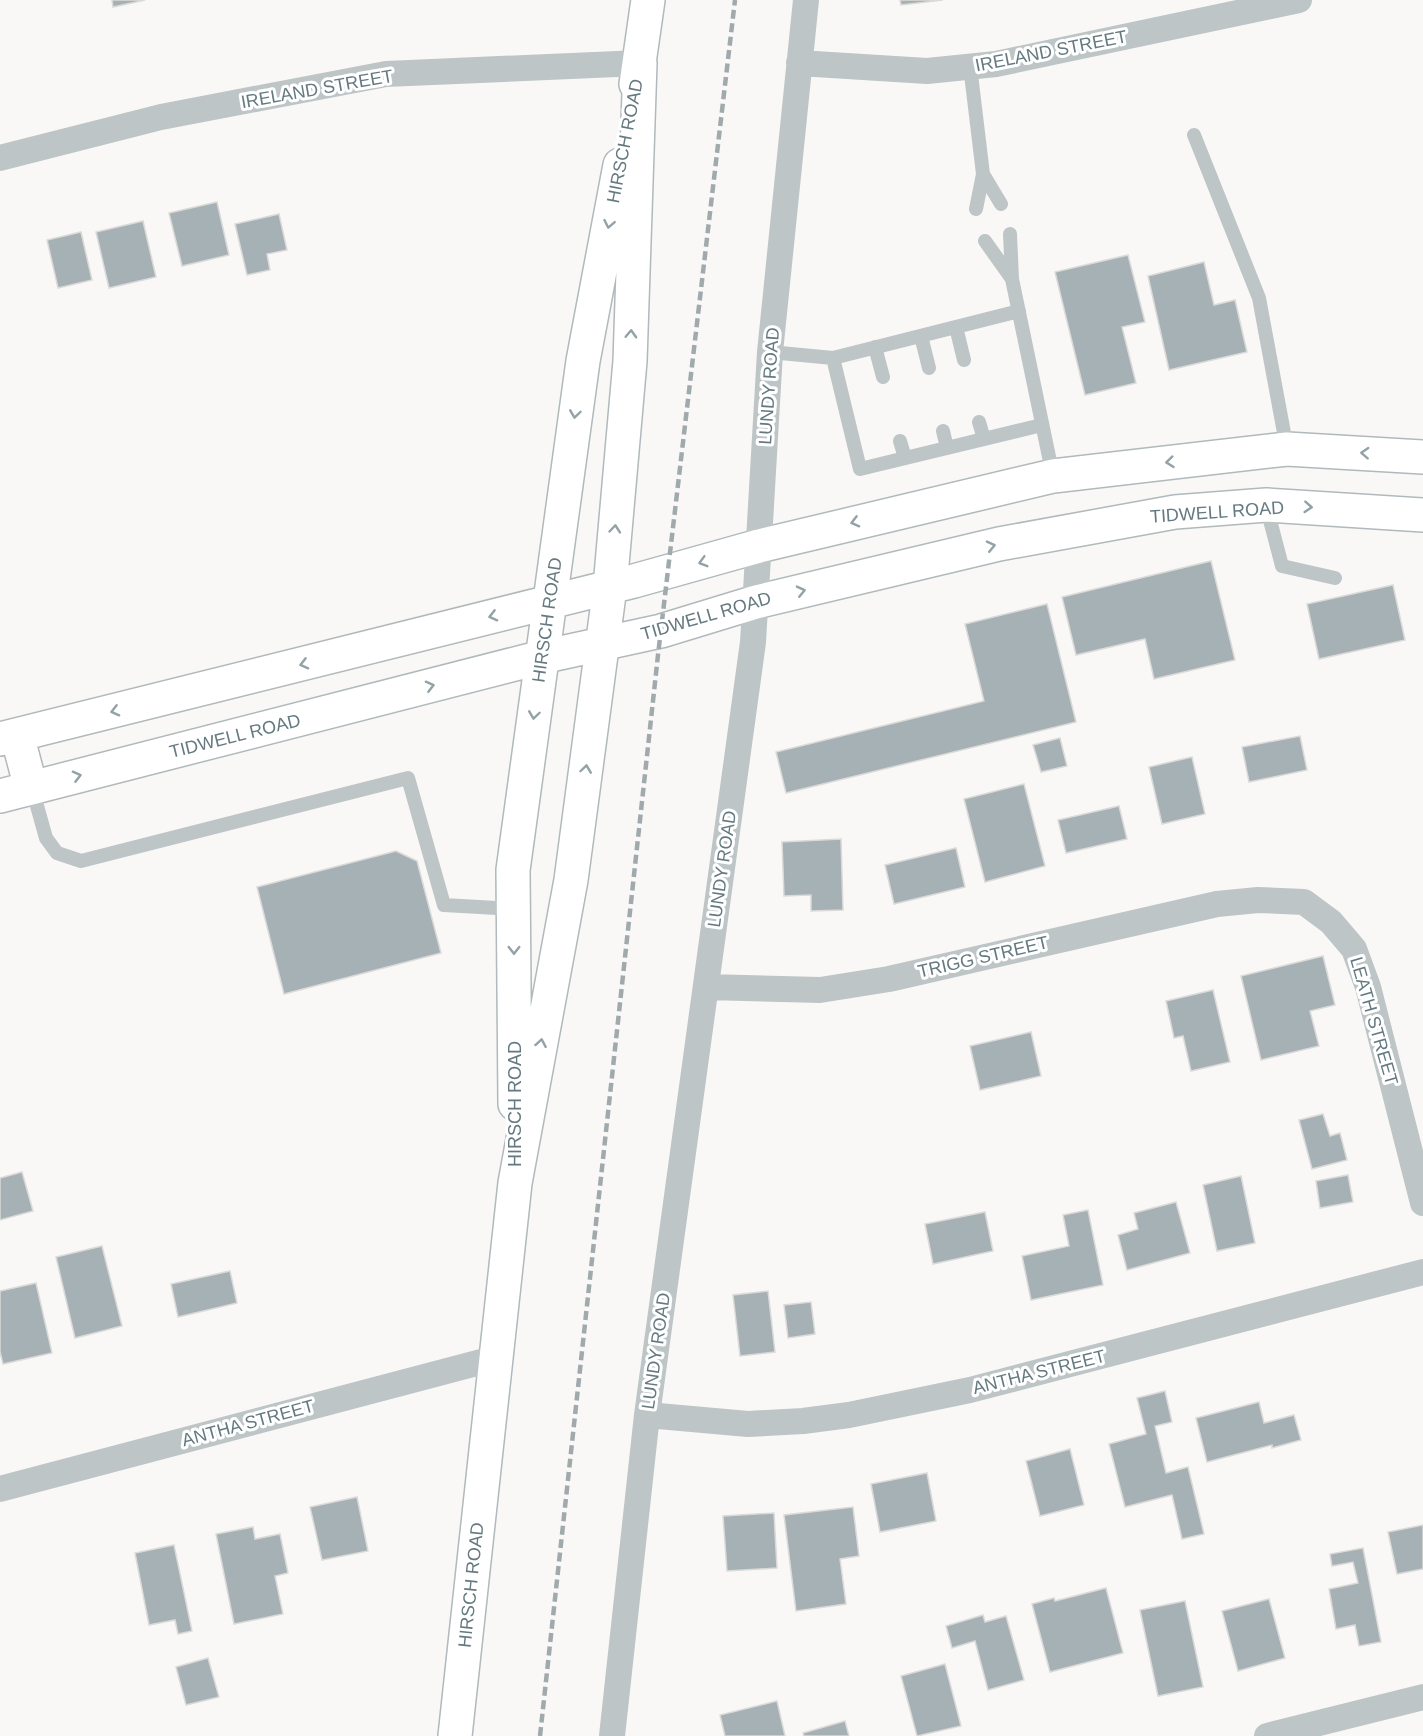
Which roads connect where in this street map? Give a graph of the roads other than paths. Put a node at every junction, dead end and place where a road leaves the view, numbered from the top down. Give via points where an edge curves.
1 (648, 0) edge
2 (807, 0) edge
3 (1299, 0) edge
4 (640, 63) junction
5 (799, 63) junction
6 (970, 66) junction
7 (1194, 135) dead end
8 (0, 158) edge
9 (983, 174) junction
10 (1001, 204) dead end
11 (976, 209) dead end
12 (1010, 234) dead end
13 (985, 241) dead end
14 (1012, 279) junction
15 (1019, 312) junction
16 (956, 327) junction
17 (921, 336) junction
18 (875, 347) junction
19 (770, 352) junction
20 (833, 358) junction
21 (964, 360) dead end
22 (929, 368) dead end
23 (883, 377) dead end
24 (979, 422) dead end
25 (1042, 425) junction
26 (943, 431) dead end
27 (984, 439) junction
28 (900, 441) dead end
29 (947, 448) junction
30 (1277, 450) junction
31 (1423, 457) edge
32 (905, 458) junction
33 (1053, 476) junction
34 (1266, 505) junction
35 (1423, 515) edge
36 (759, 546) junction
37 (1335, 578) dead end
38 (610, 587) junction
39 (550, 602) junction
40 (756, 602) junction
41 (602, 644) junction
42 (542, 657) junction
43 (8, 737) edge
44 (32, 788) junction
45 (0, 796) edge
46 (1258, 900) joint
47 (513, 909) junction
48 (706, 987) junction
49 (515, 1184) junction
50 (1423, 1203) edge
51 (1423, 1272) edge
52 (496, 1358) junction
53 (647, 1415) junction
54 (0, 1489) edge
55 (1423, 1696) edge
56 (455, 1736) edge
57 (612, 1736) edge
58 (1267, 1736) edge

1 - 4 main road, HIRSCH ROAD
2 - 5 street, LUNDY ROAD
3 - 6 street, IRELAND STREET via 996,64
4 - 8 street, IRELAND STREET via 387,75 161,117
38 -> 4 main road, HIRSCH ROAD via 630,361
4 -> 39 main road, HIRSCH ROAD via 583,361
5 - 6 street, IRELAND STREET via 927,71
5 - 19 street, LUNDY ROAD
6 - 9 lane
7 - 30 lane via 1259,298
9 - 10 lane
9 - 11 lane
12 - 14 lane
13 - 14 lane
14 - 15 lane
15 - 16 lane
15 - 25 lane
16 - 17 lane
16 - 21 lane
17 - 18 lane
17 - 22 lane
18 - 20 lane
18 - 23 lane
19 - 20 lane
19 - 36 street, LUNDY ROAD
20 - 32 lane via 860,469
24 - 27 lane
25 - 27 lane
25 - 33 lane
26 - 29 lane
27 - 29 lane
28 - 32 lane
29 - 32 lane
31 -> 30 main road
30 -> 33 main road
30 - 34 main road
33 -> 36 main road
34 -> 35 main road, TIDWELL ROAD
34 - 37 lane via 1282,566
40 -> 34 main road, TIDWELL ROAD via 999,544 1175,512
36 -> 38 main road
36 - 40 street, LUNDY ROAD
38 - 39 main road
38 - 41 main road, HIRSCH ROAD
39 - 42 main road, HIRSCH ROAD
39 -> 43 main road
40 - 41 main road, TIDWELL ROAD
40 - 48 street, LUNDY ROAD
41 - 42 main road, TIDWELL ROAD
49 -> 41 main road, HIRSCH ROAD via 571,880
44 -> 42 main road, TIDWELL ROAD
42 -> 47 main road, HIRSCH ROAD via 513,870
43 - 44 main road
44 - 45 main road, TIDWELL ROAD
44 - 47 lane via 51,846 57,853 81,861 408,778 444,905
46 - 48 street, TRIGG STREET via 1217,904 889,979 820,990
46 - 50 street, LEATH STREET via 1304,902 1331,922 1353,949 1368,987
47 -> 49 main road, HIRSCH ROAD
48 - 53 street, LUNDY ROAD
49 - 52 main road, HIRSCH ROAD
51 - 53 street, ANTHA STREET via 970,1390 849,1415 748,1424
52 - 54 street, ANTHA STREET
52 - 56 main road, HIRSCH ROAD
53 - 57 street, LUNDY ROAD
55 - 58 street

